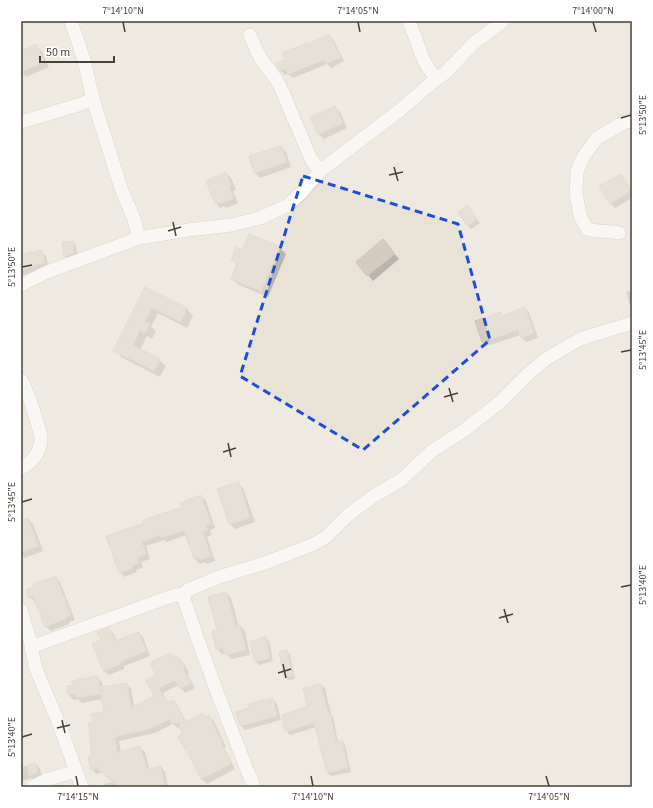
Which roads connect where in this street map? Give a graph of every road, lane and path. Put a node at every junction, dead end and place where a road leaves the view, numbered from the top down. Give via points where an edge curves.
1 (71, 21) edge
2 (409, 21) edge
3 (502, 21) edge
4 (250, 35) dead end
5 (436, 79) junction
6 (93, 99) junction
7 (632, 120) edge
8 (21, 122) edge
9 (320, 171) junction
10 (619, 233) dead end
11 (139, 238) junction
12 (21, 285) edge
13 (632, 322) edge
14 (21, 380) edge
15 (21, 468) edge
16 (184, 594) junction
17 (21, 610) edge
18 (31, 647) junction
19 (76, 771) junction
20 (32, 787) edge
21 (82, 787) edge
22 (254, 787) edge

1 - 6 street
2 - 5 street via 424,61
3 - 5 street
4 - 9 street via 261,59 279,86 311,159
5 - 9 street
6 - 8 street
6 - 11 street
7 - 10 street via 597,138 583,157 577,172 576,193 580,216 587,229
9 - 11 street via 288,205 260,218 231,225
11 - 12 street via 47,272
13 - 16 street via 580,338 546,359 499,404 432,451 401,480 348,515 326,537 265,563 219,577
14 - 15 street via 41,438 35,457
16 - 18 street via 172,596
16 - 22 street via 196,635
17 - 18 street
18 - 19 street via 40,679
19 - 20 street
19 - 21 street

